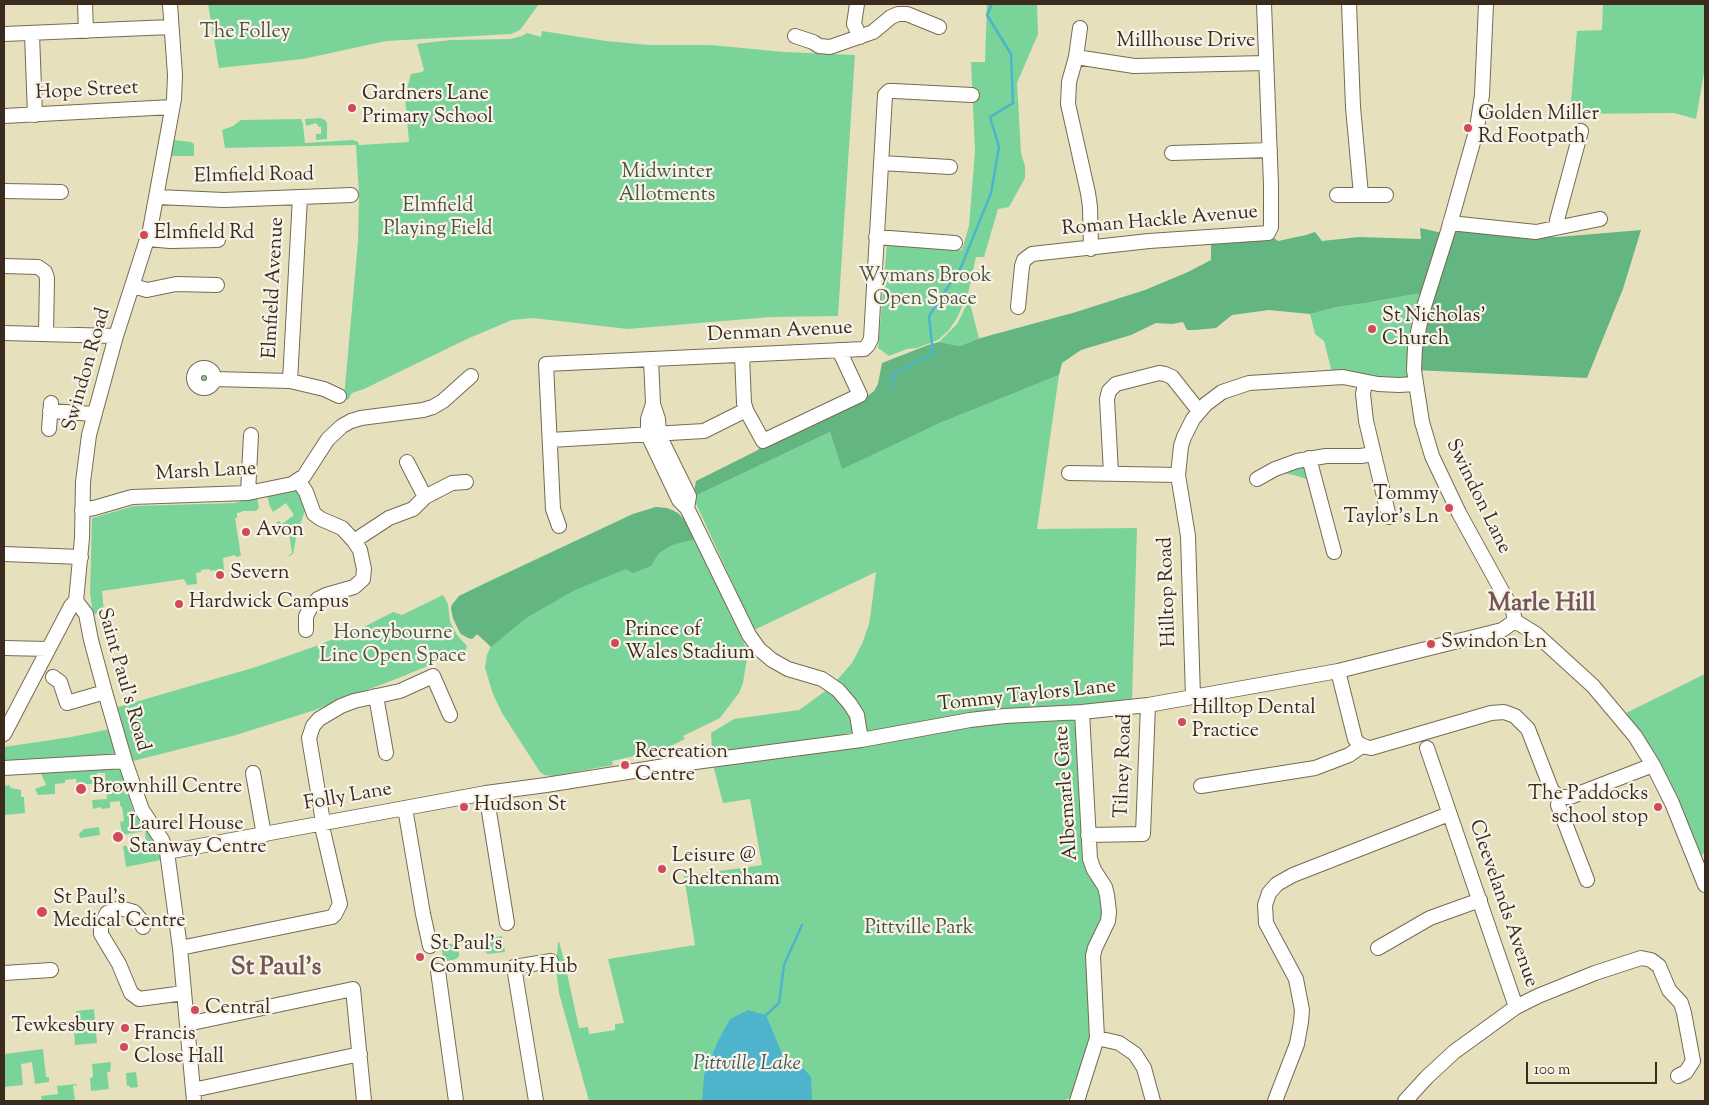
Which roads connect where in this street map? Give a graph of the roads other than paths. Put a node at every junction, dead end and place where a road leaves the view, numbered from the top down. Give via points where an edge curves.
1 (85, 4) edge
2 (170, 4) edge
3 (857, 4) edge
4 (1264, 4) edge
5 (1349, 4) edge
6 (1486, 4) edge
7 (170, 27) junction
8 (939, 27) dead end
9 (1080, 28) dead end
10 (86, 30) junction
11 (4, 34) edge
12 (32, 34) junction
13 (795, 36) dead end
14 (860, 37) junction
15 (1076, 57) junction
16 (1266, 63) junction
17 (972, 95) dead end
18 (172, 107) junction
19 (34, 115) junction
20 (4, 116) edge
21 (1580, 131) dead end
22 (1270, 150) junction
23 (1172, 153) dead end
24 (881, 163) junction
25 (950, 167) dead end
26 (4, 191) edge
27 (61, 192) dead end
28 (351, 195) dead end
29 (1337, 195) dead end
30 (1361, 195) junction
31 (1386, 195) dead end
32 (157, 197) junction
33 (300, 197) junction
34 (1600, 219) dead end
35 (1559, 227) junction
36 (1449, 228) junction
37 (876, 238) junction
38 (148, 239) junction
39 (218, 240) dead end
40 (955, 243) dead end
41 (1091, 249) junction
42 (4, 266) edge
43 (217, 284) dead end
44 (133, 286) junction
45 (1018, 308) dead end
46 (4, 333) edge
47 (46, 334) junction
48 (116, 336) junction
49 (839, 350) junction
50 (742, 355) junction
51 (651, 360) junction
52 (471, 376) dead end
53 (214, 378) dead end
54 (290, 381) junction
55 (1366, 383) junction
56 (1415, 384) junction
57 (339, 396) dead end
58 (746, 410) junction
59 (1199, 412) junction
60 (94, 414) junction
61 (49, 429) dead end
62 (251, 435) dead end
63 (654, 435) junction
64 (550, 440) junction
65 (1373, 454) junction
66 (1309, 458) junction
67 (407, 462) dead end
68 (1069, 472) dead end
69 (1111, 473) junction
70 (1257, 479) dead end
71 (298, 480) junction
72 (1179, 481) junction
73 (466, 482) dead end
74 (248, 494) junction
75 (424, 497) junction
76 (82, 510) junction
77 (1389, 517) dead end
78 (559, 526) dead end
79 (354, 540) junction
80 (1334, 552) dead end
81 (4, 554) edge
82 (80, 557) junction
83 (76, 601) junction
84 (1515, 621) junction
85 (306, 630) dead end
86 (4, 648) edge
87 (48, 649) junction
88 (1338, 671) junction
89 (53, 677) dead end
90 (105, 692) junction
91 (376, 696) junction
92 (1193, 696) junction
93 (1148, 705) junction
94 (4, 706) edge
95 (19, 706) junction
96 (1082, 712) junction
97 (450, 715) dead end
98 (4, 734) edge
99 (861, 740) junction
100 (1362, 746) junction
101 (1427, 748) dead end
102 (386, 753) dead end
103 (125, 761) junction
104 (1654, 765) junction
105 (4, 768) edge
106 (253, 773) dead end
107 (1201, 786) dead end
108 (536, 787) joint
109 (486, 793) junction
110 (1560, 797) junction
111 (405, 808) junction
112 (1449, 814) junction
113 (322, 822) junction
114 (1088, 834) junction
115 (264, 835) junction
116 (167, 852) junction
117 (1587, 880) dead end
118 (1705, 886) edge
119 (1480, 900) junction
120 (507, 923) dead end
121 (142, 927) dead end
122 (430, 946) dead end
123 (180, 948) junction
124 (1378, 948) dead end
125 (551, 961) dead end
126 (51, 970) dead end
127 (438, 971) dead end
128 (4, 973) edge
129 (184, 993) junction
130 (1516, 1007) junction
131 (187, 1024) junction
132 (1097, 1038) junction
133 (360, 1054) junction
134 (1678, 1076) dead end
135 (193, 1096) edge
136 (364, 1101) edge
137 (456, 1101) edge
138 (536, 1101) edge
139 (1077, 1101) edge
140 (1152, 1101) edge
141 (1275, 1101) edge
142 (1405, 1101) edge

1 - 10 street
2 - 7 street, Swindon Road
3 - 14 street via 854,24
4 - 16 street, Roman Hackle Avenue
5 - 30 street via 1355,140
6 - 36 street, Swindon Lane via 1482,95 1477,128
7 - 10 street
7 - 18 street, Swindon Road via 176,75
8 - 14 street via 907,14 898,14
9 - 15 street
10 - 12 street
11 - 12 street
12 - 19 street
13 - 14 street via 826,48
15 - 16 street, Millhouse Drive via 1134,66
15 - 41 street via 1069,82 1068,104 1088,193
16 - 22 street, Roman Hackle Avenue
17 - 24 street, Denman Avenue via 887,93
18 - 19 street, Hope Street
18 - 32 street, Swindon Road
19 - 20 street, Hope Street
21 - 35 street
22 - 23 street
22 - 41 street, Roman Hackle Avenue via 1272,227 1268,233 1149,241
24 - 25 street
24 - 37 street, Denman Avenue
26 - 27 street
28 - 33 street, Elmfield Road
29 - 30 street
30 - 31 street
32 - 33 street, Elmfield Road via 224,200
32 - 38 street, Swindon Road
33 - 54 street, Elmfield Avenue
34 - 35 street
35 - 36 street via 1536,232
36 - 56 street, Swindon Lane via 1418,330
37 - 40 street
37 - 49 street, Denman Avenue via 870,342 860,350
38 - 39 street
38 - 44 street, Swindon Road
41 - 45 street, Roman Hackle Avenue via 1037,253 1028,257 1022,266
42 - 47 street via 38,267 45,272
43 - 44 street via 176,284 147,290
44 - 48 street, Swindon Road
46 - 47 street
47 - 48 street
48 - 60 street, Swindon Road
49 - 50 street, Denman Avenue
49 - 58 street via 860,395 763,441
50 - 51 street, Denman Avenue
50 - 58 street
51 - 63 street via 653,404 648,419
51 - 64 street, Denman Avenue via 546,364
52 - 71 street via 428,409 361,418 342,426 328,439
53 - 54 street
54 - 57 street
55 - 56 street
55 - 59 street via 1343,377 1249,383 1222,392
55 - 65 street via 1363,406
56 - 84 street, Swindon Lane via 1435,465 1513,610
58 - 63 street via 704,431
59 - 69 street via 1172,377 1165,374 1116,384 1107,399
59 - 72 street via 1184,437
60 - 61 street via 51,407
60 - 76 street, Swindon Road via 84,469
62 - 74 street
63 - 64 street
63 - 99 street via 689,496 687,508 754,642 779,665 822,679 838,690 857,715
64 - 78 street, Denman Avenue via 553,509
65 - 66 street
65 - 77 street
66 - 70 street via 1286,464
66 - 80 street
67 - 75 street
68 - 69 street
69 - 72 street
71 - 74 street, Marsh Lane
71 - 79 street via 314,514 342,528
72 - 92 street, Hilltop Road via 1188,536
73 - 75 street via 452,483
74 - 76 street, Marsh Lane via 132,497
75 - 79 street via 413,509 389,518
76 - 82 street, Swindon Road
79 - 85 street via 363,560 363,579 354,588 318,599 308,610
81 - 82 street
82 - 83 street, Swindon Road
83 - 87 street, Swindon Road
83 - 90 street, Saint Paul's Road via 86,614
84 - 88 street, Tommy Taylors Lane via 1502,630
84 - 104 street via 1536,634 1593,686 1635,736
86 - 87 street
87 - 95 street, Swindon Road
88 - 92 street, Tommy Taylors Lane
88 - 100 street via 1355,739
89 - 90 street via 60,682 67,703
90 - 103 street, Saint Paul's Road
91 - 97 street via 400,691 433,676
91 - 102 street
91 - 113 street via 341,706 319,719 311,730 309,742
92 - 93 street, Tommy Taylors Lane
93 - 96 street, Tommy Taylors Lane
93 - 114 street, Tilney Road via 1143,834
94 - 95 street
95 - 98 street, Swindon Road
96 - 99 street, Tommy Taylors Lane via 970,720
96 - 114 street, Albemarle Gate
99 - 108 street, Tommy Taylors Lane
100 - 107 street via 1349,756 1315,768
100 - 110 street via 1371,748 1504,712 1515,716 1528,729 1552,791
101 - 112 street, Cleevelands Avenue
103 - 105 street
103 - 116 street, Saint Paul's Road via 142,810
104 - 110 street via 1570,797
104 - 118 street via 1681,822
106 - 115 street
108 - 109 street, Folly Lane
109 - 111 street, Folly Lane
109 - 120 street
110 - 117 street via 1558,805
111 - 113 street, Folly Lane
111 - 122 street
112 - 119 street, Cleevelands Avenue
112 - 141 street, Cleevelands Avenue via 1294,875 1277,884 1269,893 1264,917 1296,979 1302,1010 1297,1044
113 - 115 street, Folly Lane
113 - 123 street via 340,904 332,917
114 - 132 street, Albemarle Gate via 1092,865 1105,887 1109,903 1108,920 1093,956
115 - 116 street, Folly Lane
116 - 123 street
119 - 124 street via 1430,918
119 - 130 street, Cleevelands Avenue
121 - 129 street via 134,912 120,908 107,913 101,925 101,934 132,994 140,998
123 - 129 street
125 - 138 street via 514,967
126 - 128 street
127 - 137 street
129 - 131 street
130 - 134 street via 1554,989 1637,959 1651,960 1661,970 1684,1013 1692,1061 1686,1072
130 - 142 street via 1454,1052
131 - 133 street via 353,989
131 - 135 street
132 - 139 street, Albemarle Gate
132 - 140 street via 1119,1043 1135,1054 1144,1068
133 - 135 street
133 - 136 street

